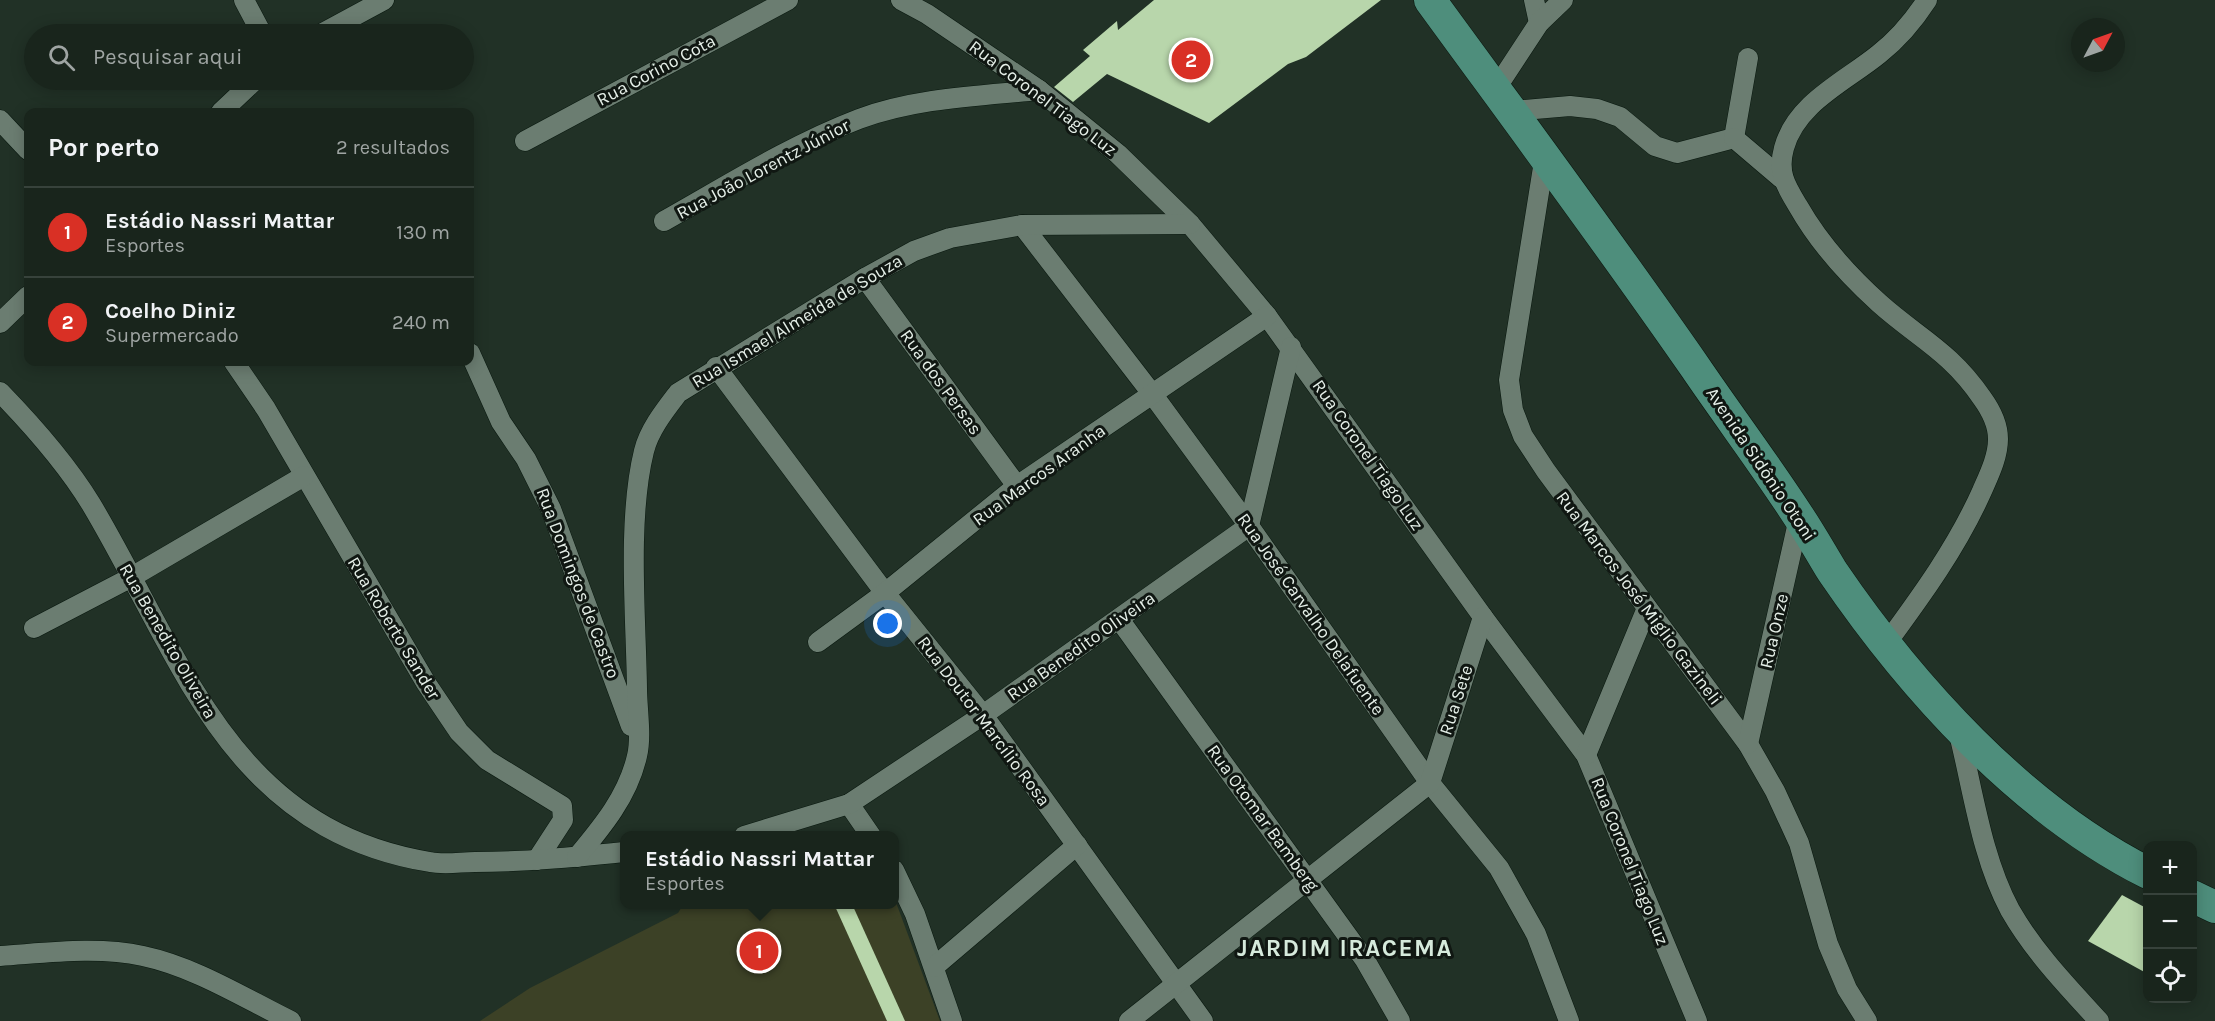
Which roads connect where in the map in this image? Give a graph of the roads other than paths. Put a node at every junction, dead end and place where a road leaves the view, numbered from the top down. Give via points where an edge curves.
1 (244, 0) edge
2 (384, 0) edge
3 (788, 0) edge
4 (901, 0) edge
5 (1430, 0) edge
6 (1534, 0) edge
7 (1563, 0) edge
8 (1924, 5) edge
9 (1539, 23) junction
10 (257, 24) edge
11 (340, 24) edge
12 (1748, 58) dead end
13 (244, 90) edge
14 (1039, 90) junction
15 (1504, 100) junction
16 (225, 108) edge
17 (0, 120) edge
18 (1734, 138) junction
19 (525, 141) dead end
20 (24, 146) edge
21 (1545, 155) junction
22 (1781, 178) junction
23 (664, 220) dead end
24 (1190, 224) junction
25 (1022, 225) junction
26 (865, 278) junction
27 (24, 300) edge
28 (1267, 316) junction
29 (0, 323) edge
30 (1291, 347) junction
31 (474, 362) edge
32 (237, 366) edge
33 (716, 367) junction
34 (0, 392) edge
35 (1153, 395) junction
36 (304, 476) junction
37 (1017, 486) junction
38 (1799, 518) junction
39 (1249, 526) junction
40 (130, 578) junction
41 (885, 593) junction
42 (1647, 608) junction
43 (1483, 616) junction
44 (1119, 619) junction
45 (34, 628) dead end
46 (818, 642) dead end
47 (1886, 644) junction
48 (983, 715) junction
49 (1958, 727) junction
50 (1748, 744) junction
51 (638, 755) junction
52 (1586, 755) junction
53 (1430, 783) junction
54 (849, 804) junction
55 (760, 831) edge
56 (868, 831) edge
57 (1077, 845) junction
58 (620, 852) edge
59 (577, 857) junction
60 (537, 860) junction
61 (2143, 870) edge
62 (899, 880) edge
63 (1309, 881) junction
64 (2197, 898) edge
65 (2215, 907) edge
66 (0, 956) edge
67 (934, 967) junction
68 (1176, 984) junction
69 (291, 1021) edge
70 (952, 1021) edge
71 (1129, 1021) edge
72 (1203, 1021) edge
73 (1400, 1021) edge
74 (1569, 1021) edge
75 (1697, 1021) edge
76 (1867, 1021) edge
77 (2099, 1021) edge

1 - 10 street
2 - 11 street
3 - 19 street, Rua Corino Cota
4 - 14 street, Rua Coronel Tiago Luz
5 - 15 main road, Avenida Sidônio Otoni
6 - 9 street
7 - 9 street
8 - 22 street via 1893,41 1831,88 1797,120 1784,148
9 - 15 street
12 - 18 street
13 - 16 street
14 - 23 street, Rua João Lorentz Júnior via 906,106 860,119 804,143
14 - 24 street, Rua Coronel Tiago Luz via 1118,154
15 - 18 street via 1597,109 1632,125 1655,146 1677,153
15 - 21 main road, Avenida Sidônio Otoni
17 - 20 street
18 - 22 street
21 - 38 main road, Avenida Sidônio Otoni
21 - 42 street, Rua Marcos José Miglio Gazineli via 1513,343 1509,380 1513,410 1523,436 1546,471
22 - 47 street via 1808,224 1844,270 1966,374 1992,412 1998,438 1992,467 1968,522
24 - 25 street, Rua Ismael Almeida de Souza
24 - 28 street, Rua Coronel Tiago Luz
25 - 26 street, Rua Ismael Almeida de Souza via 950,238 914,251
25 - 35 street, Rua José Carvalho Delafuente
26 - 33 street, Rua Ismael Almeida de Souza
26 - 37 street, Rua dos Persas
27 - 29 street
28 - 30 street, Rua Coronel Tiago Luz
28 - 35 street, Rua Marcos Aranha
30 - 39 street
30 - 43 street, Rua Coronel Tiago Luz
31 - 51 street, Rua Domingos de Castro via 501,422 526,459 551,509 617,683
32 - 36 street, Rua Roberto Sander
33 - 41 street, Rua Doutor Marcílio Rosa
33 - 51 street, Rua Ismael Almeida de Souza via 678,393 659,417 644,450 634,544
34 - 40 street, Rua Benedito Oliveira via 52,449 91,504
35 - 37 street, Rua Marcos Aranha
35 - 39 street, Rua José Carvalho Delafuente
36 - 40 street
36 - 60 street, Rua Roberto Sander via 459,732 487,760 561,807 563,820
37 - 41 street, Rua Marcos Aranha
38 - 47 main road, Avenida Sidônio Otoni
38 - 50 street, Rua Onze
39 - 44 street, Rua Benedito Oliveira
39 - 53 street, Rua José Carvalho Delafuente
40 - 45 street
40 - 60 street, Rua Benedito Oliveira via 207,713 257,775 298,811 358,844 431,862
41 - 46 street, Rua Marcos Aranha
41 - 48 street, Rua Doutor Marcílio Rosa
42 - 50 street, Rua Marcos José Miglio Gazineli
42 - 52 street
43 - 52 street, Rua Coronel Tiago Luz
43 - 53 street, Rua Sete
44 - 48 street, Rua Benedito Oliveira
44 - 63 street, Rua Otomar Bamberg
47 - 49 main road, Avenida Sidônio Otoni
48 - 54 street, Rua Benedito Oliveira
48 - 57 street, Rua Doutor Marcílio Rosa
49 - 61 main road, Avenida Sidônio Otoni via 2043,806
49 - 77 street via 1990,859 2010,909 2039,954
50 - 76 street, Rua Marcos José Miglio Gazineli via 1799,843 1828,944 1847,989
51 - 59 street, Rua Ismael Almeida de Souza via 624,792 606,823
52 - 75 street, Rua Coronel Tiago Luz
53 - 63 street
53 - 74 street, Rua José Carvalho Delafuente via 1499,868 1536,934
54 - 55 street, Rua Benedito Oliveira
54 - 56 street
57 - 67 street
57 - 68 street, Rua Doutor Marcílio Rosa
58 - 59 street, Rua Benedito Oliveira
59 - 60 street, Rua Benedito Oliveira
62 - 67 street
63 - 68 street
63 - 73 street, Rua Otomar Bamberg via 1365,960
64 - 65 main road
66 - 69 street via 78,952 143,956 202,977
67 - 70 street
68 - 71 street
68 - 72 street, Rua Doutor Marcílio Rosa

